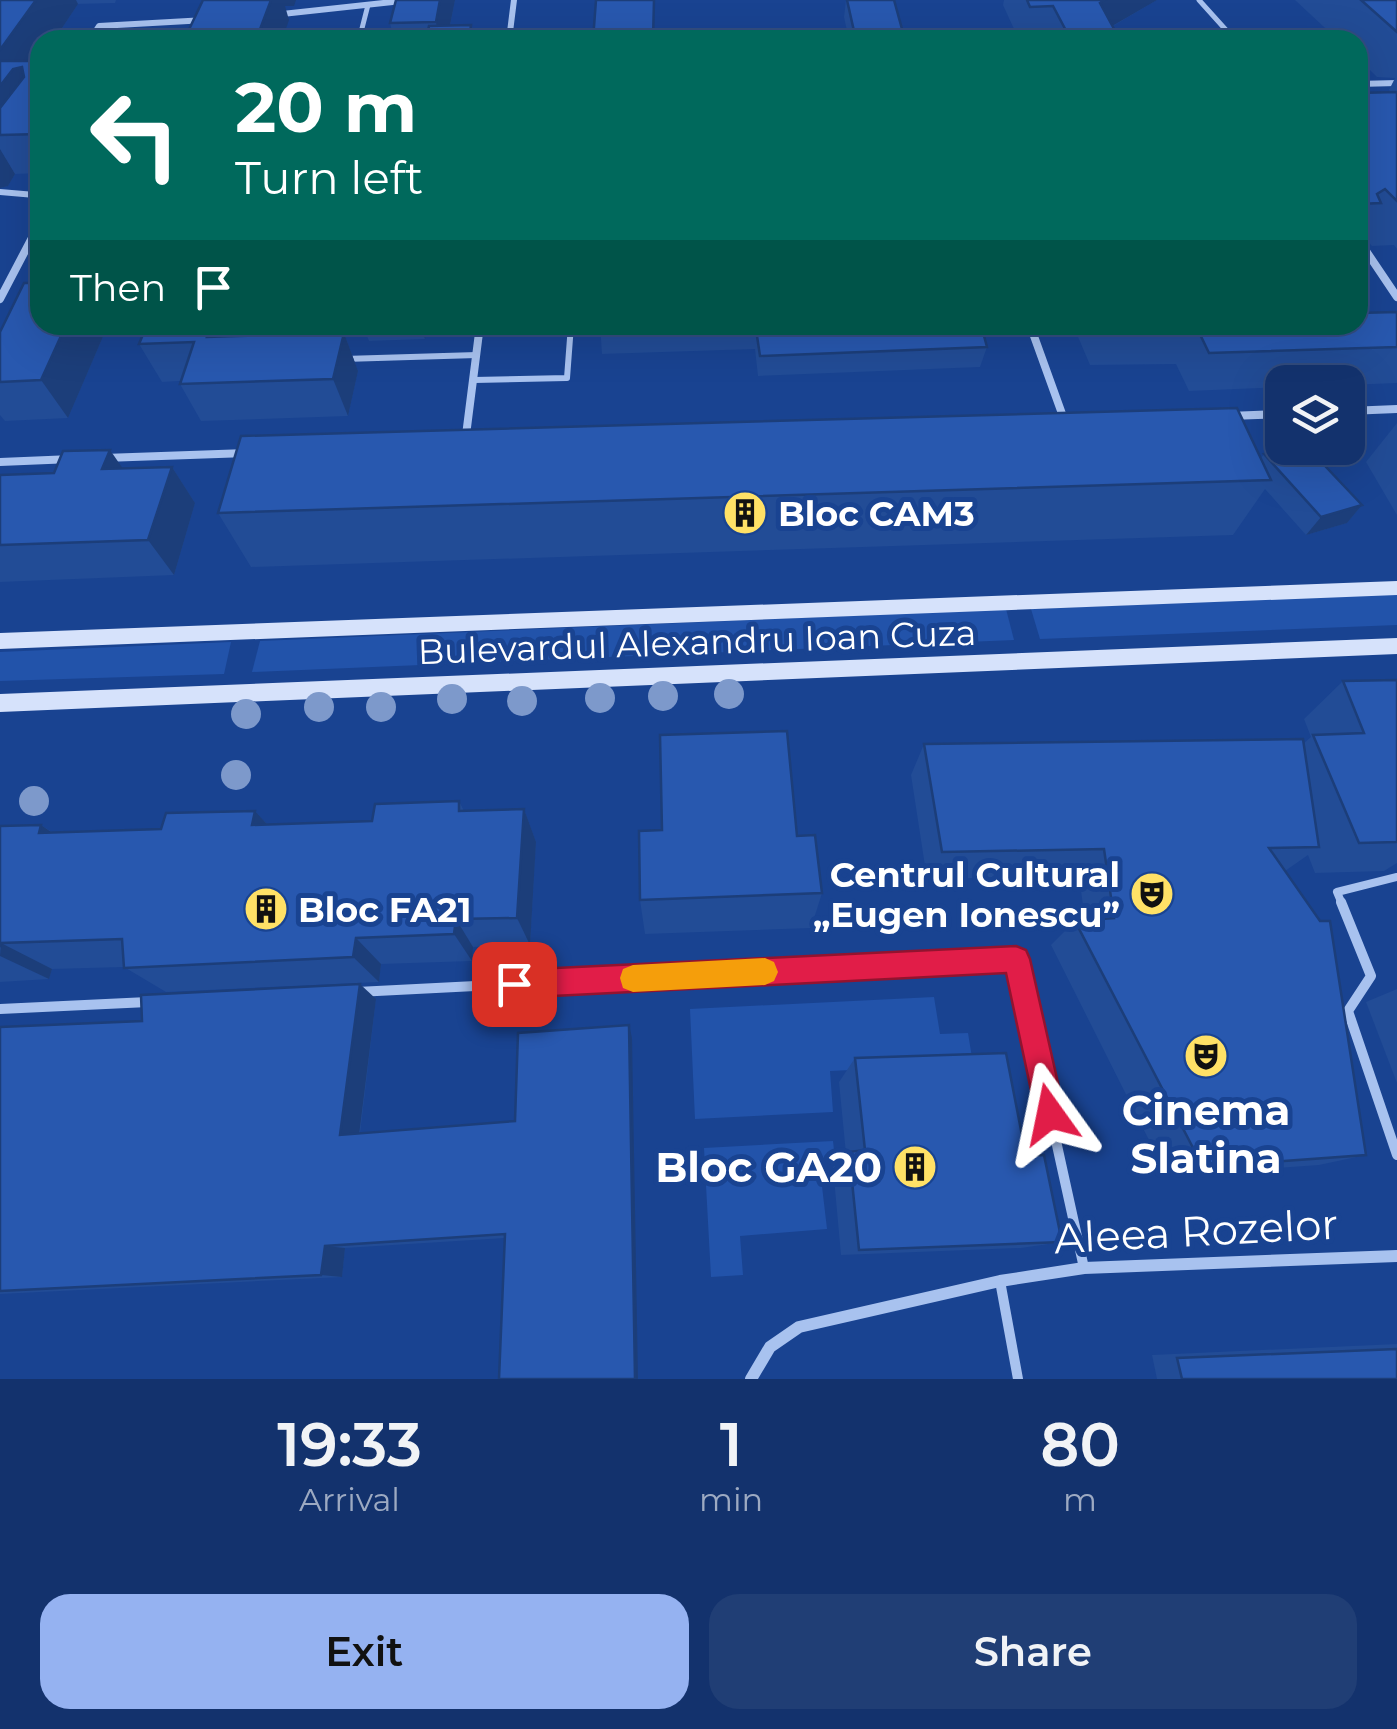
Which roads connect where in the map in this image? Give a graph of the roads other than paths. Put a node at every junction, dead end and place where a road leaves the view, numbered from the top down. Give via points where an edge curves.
1 (411, 0) edge
2 (514, 0) edge
3 (1199, 0) edge
4 (368, 5) junction
5 (260, 16) edge
6 (207, 20) edge
7 (96, 30) edge
8 (362, 30) edge
9 (510, 30) edge
10 (1226, 30) edge
11 (1368, 84) edge
12 (1397, 84) edge
13 (0, 192) edge
14 (30, 195) edge
15 (30, 241) edge
16 (1368, 253) edge
17 (1397, 297) edge
18 (0, 299) edge
19 (479, 335) edge
20 (569, 335) edge
21 (1034, 335) edge
22 (478, 355) junction
23 (336, 359) edge
24 (474, 380) junction
25 (1397, 410) edge
26 (1365, 411) edge
27 (1265, 415) edge
28 (1223, 416) edge
29 (1085, 421) edge
30 (1046, 422) edge
31 (1065, 422) junction
32 (465, 444) junction
33 (484, 444) edge
34 (447, 445) edge
35 (264, 452) edge
36 (94, 458) edge
37 (76, 459) edge
38 (0, 462) edge
39 (1397, 588) edge
40 (0, 642) edge
41 (1397, 646) edge
42 (0, 703) edge
43 (1397, 877) edge
44 (336, 993) edge
45 (158, 1001) edge
46 (0, 1009) edge
47 (1397, 1155) edge
48 (1397, 1256) edge
49 (1084, 1268) junction
50 (1000, 1281) junction
51 (751, 1379) edge
52 (1018, 1379) edge

1 - 4 street
2 - 9 street
3 - 10 lane
4 - 5 street
4 - 8 lane
6 - 7 street
11 - 12 street
13 - 14 street
15 - 18 street
16 - 17 street
19 - 22 street
20 - 24 lane via 567,378
21 - 31 street
22 - 23 lane
22 - 24 street
24 - 32 street
25 - 26 street
27 - 28 street
29 - 31 street
30 - 31 street
32 - 33 street
32 - 34 street
35 - 36 street
37 - 38 street
39 - 40 main road, Bulevardul Alexandru Ioan Cuza
41 - 42 main road, Bulevardul Alexandru Ioan Cuza
43 - 47 lane via 1337,892 1371,976 1348,1011
44 - 49 lane via 1016,959
45 - 46 lane
48 - 49 street, Aleea Rozelor
49 - 50 street, Aleea Rozelor
50 - 51 street, Aleea Rozelor via 799,1327 770,1347
50 - 52 lane

